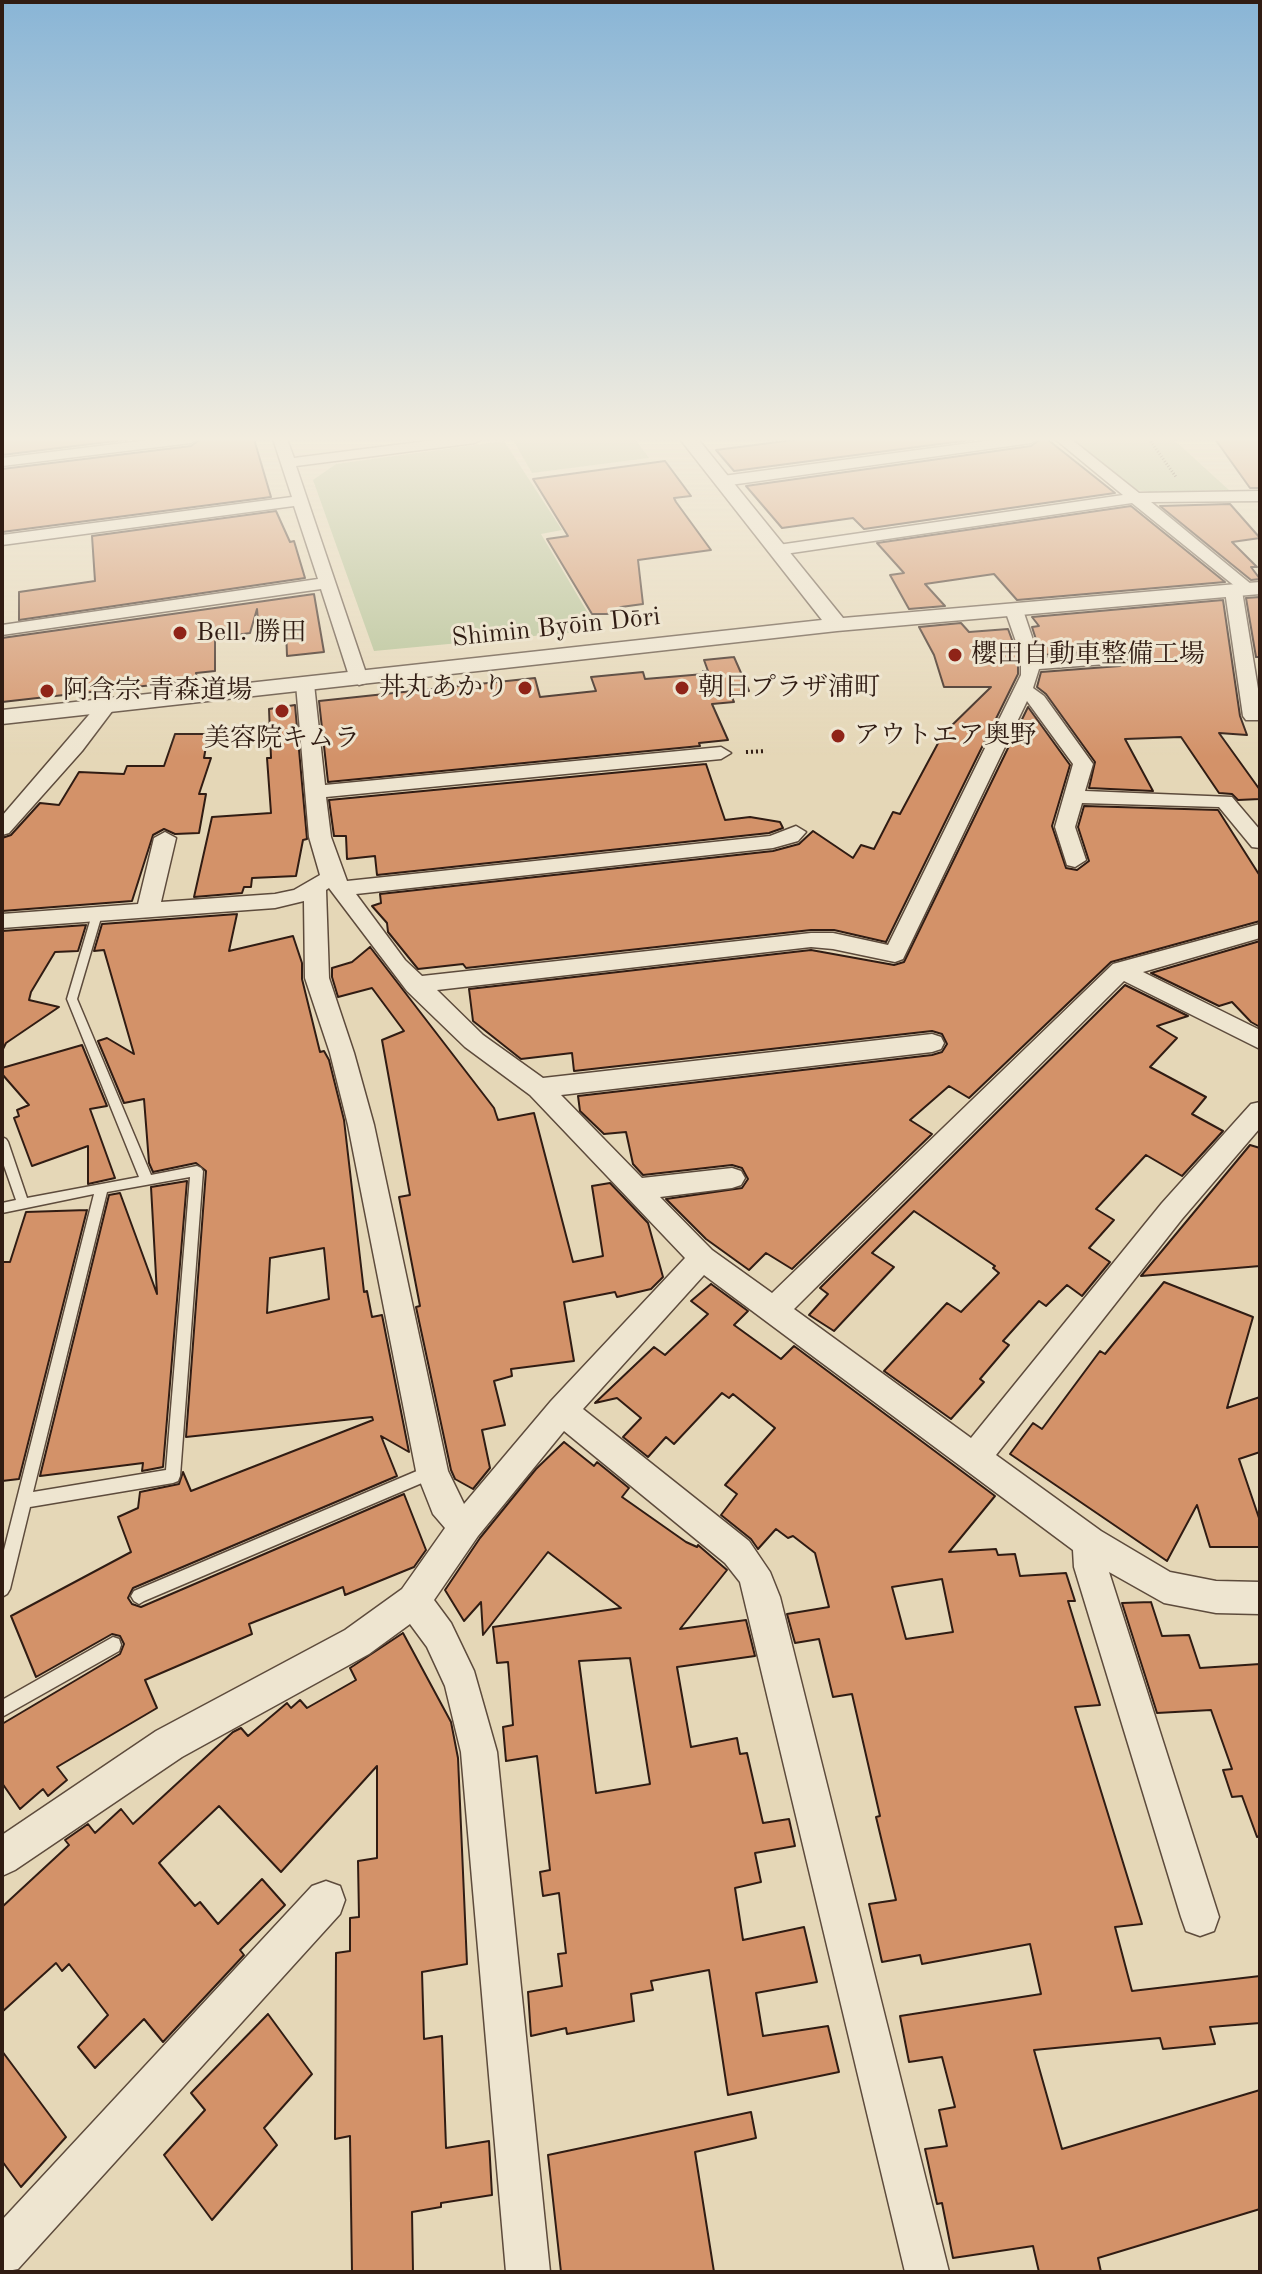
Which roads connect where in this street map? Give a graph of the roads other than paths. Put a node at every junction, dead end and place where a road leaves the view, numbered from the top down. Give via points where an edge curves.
1 (314, 545) edge
2 (774, 545) edge
3 (812, 545) edge
4 (1193, 545) edge
5 (778, 550) junction
6 (327, 583) junction
7 (1247, 589) edge
8 (1014, 610) junction
9 (837, 625) junction
10 (2, 630) edge
11 (1120, 658) dead end
12 (1031, 664) junction
13 (359, 679) junction
14 (305, 684) junction
15 (1023, 689) junction
16 (107, 706) junction
17 (1253, 716) dead end
18 (2, 717) edge
19 (721, 753) dead end
20 (315, 792) junction
21 (1076, 797) junction
22 (2, 829) edge
23 (796, 832) dead end
24 (165, 838) dead end
25 (1259, 842) edge
26 (1075, 860) dead end
27 (329, 885) junction
28 (148, 909) junction
29 (98, 911) junction
30 (2, 921) edge
31 (1260, 931) edge
32 (1121, 970) junction
33 (415, 985) junction
34 (1260, 1040) edge
35 (932, 1043) dead end
36 (539, 1088) junction
37 (1260, 1111) edge
38 (2, 1142) edge
39 (732, 1178) dead end
40 (147, 1180) junction
41 (102, 1188) junction
42 (637, 1189) junction
43 (23, 1204) junction
44 (2, 1208) edge
45 (702, 1258) junction
46 (775, 1309) junction
47 (562, 1411) junction
48 (975, 1457) junction
49 (432, 1471) junction
50 (23, 1501) junction
51 (467, 1525) junction
52 (1089, 1542) junction
53 (2, 1589) edge
54 (139, 1596) dead end
55 (1260, 1598) edge
56 (414, 1601) junction
57 (113, 1645) dead end
58 (2, 1709) edge
59 (2, 1857) edge
60 (326, 1900) dead end
61 (1200, 1917) dead end
62 (2, 2253) edge
63 (528, 2272) edge
64 (927, 2272) edge

1 - 6 street
2 - 5 street
3 - 5 street
4 - 7 street
5 - 9 street
6 - 10 street
6 - 13 street
7 - 8 street, Shimin Byōin Dōri
7 - 17 street
8 - 9 street, Shimin Byōin Dōri
8 - 12 street
9 - 13 street, Shimin Byōin Dōri
11 - 12 street
12 - 15 street
13 - 14 street, Shimin Byōin Dōri
14 - 16 street, Shimin Byōin Dōri
14 - 20 street
15 - 21 street via 1037,700 1083,764
15 - 33 street via 895,954 811,940
16 - 18 street, Shimin Byōin Dōri
16 - 22 street
19 - 20 street
20 - 27 street
21 - 25 street via 1225,801
21 - 26 street via 1065,827
23 - 27 street via 773,842
24 - 28 street
27 - 28 street via 275,901
27 - 33 street
27 - 49 street via 317,978 361,1125
28 - 29 street
29 - 30 street
29 - 40 lane via 72,999
31 - 32 street
32 - 34 street
32 - 46 street
33 - 36 street via 474,1041
35 - 36 street
36 - 42 street
37 - 48 street via 1172,1211
38 - 43 lane
39 - 42 street
40 - 41 lane
40 - 50 lane via 197,1171 173,1476
41 - 43 lane
41 - 50 lane
42 - 45 street
43 - 44 lane
45 - 46 street
45 - 47 street
46 - 48 street
47 - 51 street
47 - 64 street via 737,1552 753,1572
48 - 52 street
49 - 51 street via 444,1503
49 - 54 lane
50 - 53 lane
51 - 56 street
52 - 55 street via 1164,1587 1216,1597
52 - 61 street via 1091,1567
56 - 59 street via 357,1642 169,1744
56 - 63 street via 439,1635 462,1683 479,1752
57 - 58 lane
60 - 62 street

